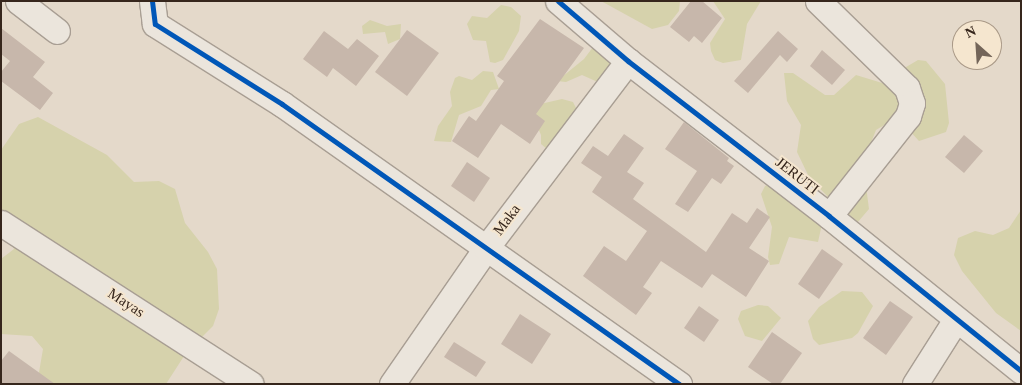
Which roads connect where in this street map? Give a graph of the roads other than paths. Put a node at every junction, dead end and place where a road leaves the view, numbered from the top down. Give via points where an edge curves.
1 (18, 1) edge
2 (152, 1) edge
3 (558, 1) edge
4 (818, 1) edge
5 (57, 31) dead end
6 (628, 61) junction
7 (829, 216) junction
8 (1, 223) edge
9 (486, 248) junction
10 (956, 321) junction
11 (1021, 371) edge
12 (251, 384) edge
13 (392, 384) edge
14 (679, 384) edge
15 (915, 384) edge

1 - 5 street
2 - 9 street via 156,24 282,104
3 - 6 street, JERUTI
4 - 7 street via 907,88 912,103 908,116
6 - 7 street, JERUTI
6 - 9 street, Maka
7 - 10 street, JERUTI
8 - 12 street, Mayas
9 - 13 street, Maka
9 - 14 street
10 - 11 street, JERUTI
10 - 15 street

